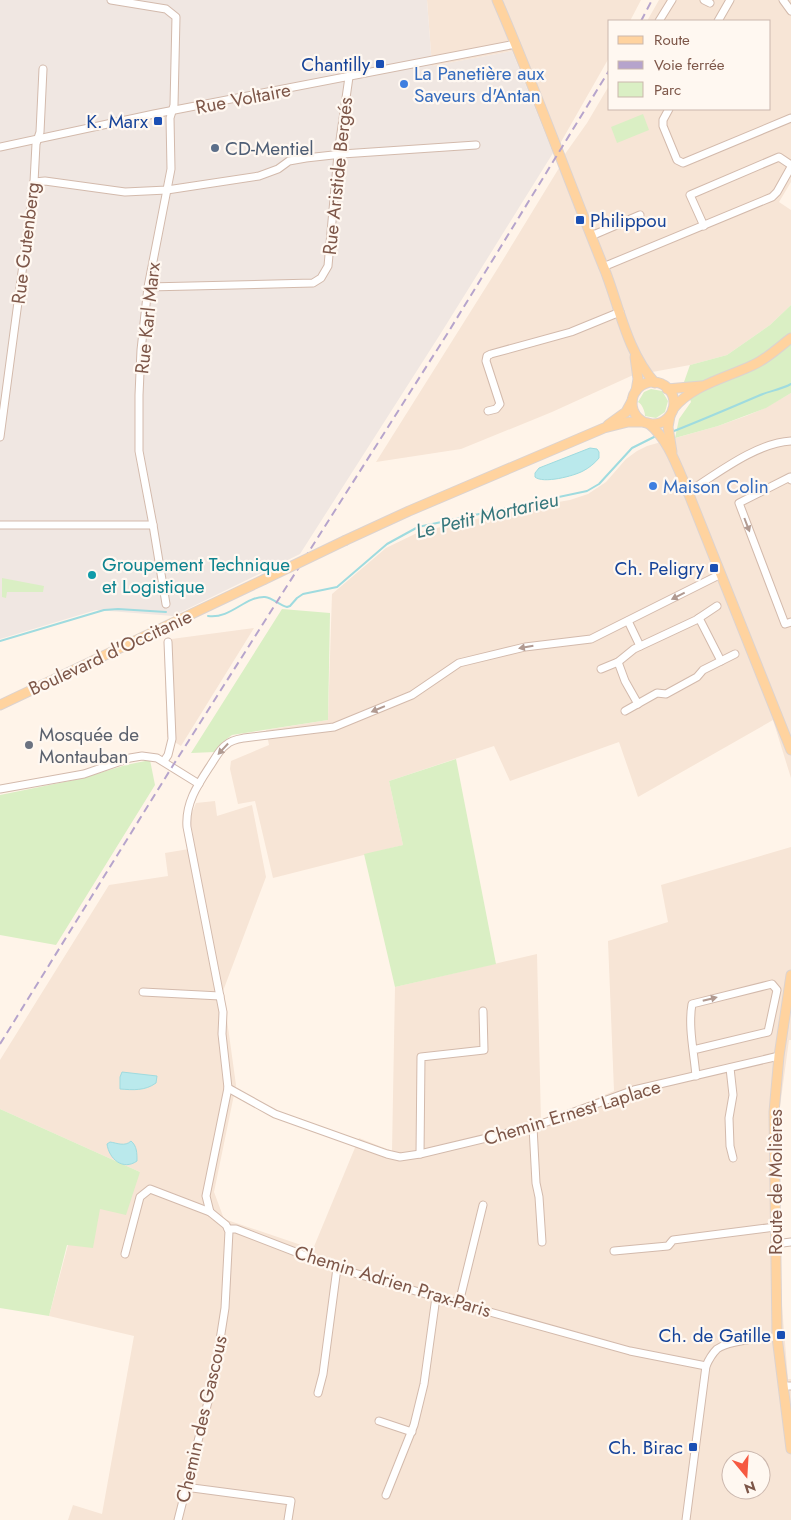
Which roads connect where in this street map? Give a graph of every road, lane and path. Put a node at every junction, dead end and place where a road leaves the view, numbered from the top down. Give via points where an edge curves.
1 (111, 0) edge
2 (497, 0) edge
3 (672, 0) edge
4 (730, 0) edge
5 (783, 0) edge
6 (791, 10) edge
7 (660, 20) edge
8 (719, 20) edge
9 (516, 44) junction
10 (43, 69) dead end
11 (349, 77) junction
12 (668, 110) edge
13 (172, 111) junction
14 (791, 118) edge
15 (38, 139) junction
16 (476, 145) dead end
17 (0, 147) edge
18 (338, 154) junction
19 (791, 166) edge
20 (34, 182) junction
21 (167, 190) junction
22 (640, 215) dead end
23 (704, 226) junction
24 (591, 236) junction
25 (604, 267) junction
26 (148, 287) junction
27 (620, 312) junction
28 (791, 338) edge
29 (633, 347) junction
30 (656, 383) junction
31 (703, 386) junction
32 (668, 389) junction
33 (634, 397) junction
34 (488, 411) dead end
35 (672, 412) junction
36 (645, 422) junction
37 (604, 428) junction
38 (0, 437) edge
39 (791, 441) edge
40 (673, 458) junction
41 (791, 480) edge
42 (688, 492) junction
43 (0, 525) edge
44 (153, 525) junction
45 (721, 574) junction
46 (166, 604) dead end
47 (717, 606) dead end
48 (699, 618) junction
49 (628, 621) junction
50 (791, 622) edge
51 (168, 642) dead end
52 (640, 646) junction
53 (735, 654) dead end
54 (721, 661) junction
55 (618, 662) junction
56 (601, 669) dead end
57 (638, 704) junction
58 (0, 705) edge
59 (625, 711) dead end
60 (791, 750) edge
61 (164, 761) junction
62 (198, 784) junction
63 (0, 789) edge
64 (791, 975) edge
65 (143, 992) dead end
66 (220, 996) junction
67 (483, 1011) dead end
68 (693, 1050) junction
69 (779, 1056) junction
70 (730, 1068) junction
71 (696, 1076) junction
72 (228, 1088) junction
73 (533, 1127) junction
74 (420, 1154) junction
75 (733, 1158) dead end
76 (483, 1205) dead end
77 (210, 1212) junction
78 (774, 1227) junction
79 (228, 1229) junction
80 (542, 1242) dead end
81 (791, 1242) edge
82 (775, 1244) junction
83 (614, 1251) dead end
84 (125, 1254) dead end
85 (337, 1268) junction
86 (436, 1297) junction
87 (459, 1303) junction
88 (777, 1336) junction
89 (706, 1366) junction
90 (787, 1386) edge
91 (318, 1393) dead end
92 (379, 1421) dead end
93 (412, 1432) junction
94 (791, 1449) edge
95 (185, 1487) junction
96 (386, 1495) dead end
97 (178, 1520) edge
98 (288, 1520) edge
99 (686, 1520) edge

1 - 13 street, Rue Karl Marx via 166,9 176,17
2 - 9 main road
3 - 7 street
4 - 8 street
5 - 6 street
9 - 11 street, Rue Voltaire
9 - 24 main road
10 - 15 street, Rue Gutenberg
11 - 13 street, Rue Voltaire
11 - 18 street, Rue Aristide Bergés
12 - 14 street via 663,126 677,160 683,162
13 - 15 street, Rue Voltaire
13 - 21 street, Rue Karl Marx
15 - 17 street, Rue Voltaire
15 - 20 street, Rue Gutenberg
16 - 18 street
18 - 21 street via 289,162 259,176
18 - 26 street, Rue Aristide Bergés via 328,266 321,278 313,283
19 - 23 street via 772,197
19 - 23 street via 779,157 690,195
20 - 21 street via 125,192
20 - 38 street, Rue Gutenberg
21 - 26 street, Rue Karl Marx
22 - 24 street
23 - 25 street
24 - 25 main road
25 - 27 main road
26 - 44 street, Rue Karl Marx via 141,350 139,451
27 - 29 main road
27 - 34 street via 571,332 487,356 500,404
28 - 31 main road via 755,364
29 - 30 main road via 646,372
29 - 33 main road via 638,379
30 - 32 main road
30 - 33 main road via 642,386
31 - 32 main road
31 - 35 main road via 681,400
32 - 35 main road via 674,400
33 - 36 main road via 636,415
33 - 37 main road, Boulevard d'Occitanie via 626,412
35 - 36 main road via 661,422
35 - 40 main road via 668,427
36 - 37 main road, Boulevard d'Occitanie
36 - 40 main road via 657,431
37 - 58 main road, Boulevard d'Occitanie, bridge via 409,511
39 - 42 street via 759,448
40 - 42 main road
41 -> 50 street via 790,477 739,503 785,624
42 - 45 main road
43 - 44 street
44 - 46 street, Rue Karl Marx
45 -> 49 street
45 - 60 main road
47 - 48 street
48 - 52 street
48 - 54 street
49 - 52 street
49 -> 62 street via 591,639 525,647 459,663 412,695 334,727 230,742
51 - 61 street via 172,738
52 - 55 street
53 - 54 street
54 - 57 street via 666,694 657,694
55 - 56 street
55 - 57 street
57 - 59 street
61 - 62 street
61 - 63 street via 142,756 130,758 84,774
62 - 66 street via 186,816 187,827
64 - 69 main road, Route de Molières
65 - 66 street
66 - 72 street
67 - 74 street via 484,1050 421,1057
68 -> 68 street via 692,1004 772,984 777,990 768,1032
68 - 71 street
69 - 70 street, Chemin Ernest Laplace
69 - 78 main road, Route de Molières via 774,1112
70 - 71 street, Chemin Ernest Laplace
70 - 75 street via 733,1096 729,1118
71 - 73 street, Chemin Ernest Laplace via 634,1090
72 - 74 street, Chemin Ernest Laplace via 275,1114 394,1156
72 - 77 street via 206,1196
73 - 74 street, Chemin Ernest Laplace
73 - 80 street
76 - 87 street
77 - 79 street, Chemin Adrien Prax-Paris
77 - 84 street via 150,1189 140,1197
78 - 82 main road, Route de Molières
78 - 83 street via 673,1240 668,1246
79 - 85 street, Chemin Adrien Prax-Paris via 236,1229
79 - 95 street, Chemin des Gascous via 225,1308 214,1378
81 - 82 street
82 - 88 main road, Route de Molières
85 - 86 street, Chemin Adrien Prax-Paris
85 - 91 street
86 - 87 street, Chemin Adrien Prax-Paris
86 - 93 street via 424,1384
87 - 89 street, Chemin Adrien Prax-Paris via 630,1351
88 - 89 street via 721,1347 713,1353
88 - 90 main road, Route de Molières
89 - 99 street
90 - 94 main road, Route de Molières
92 - 93 street
93 - 96 street
95 - 97 street, Chemin des Gascous
95 - 98 street via 291,1501

